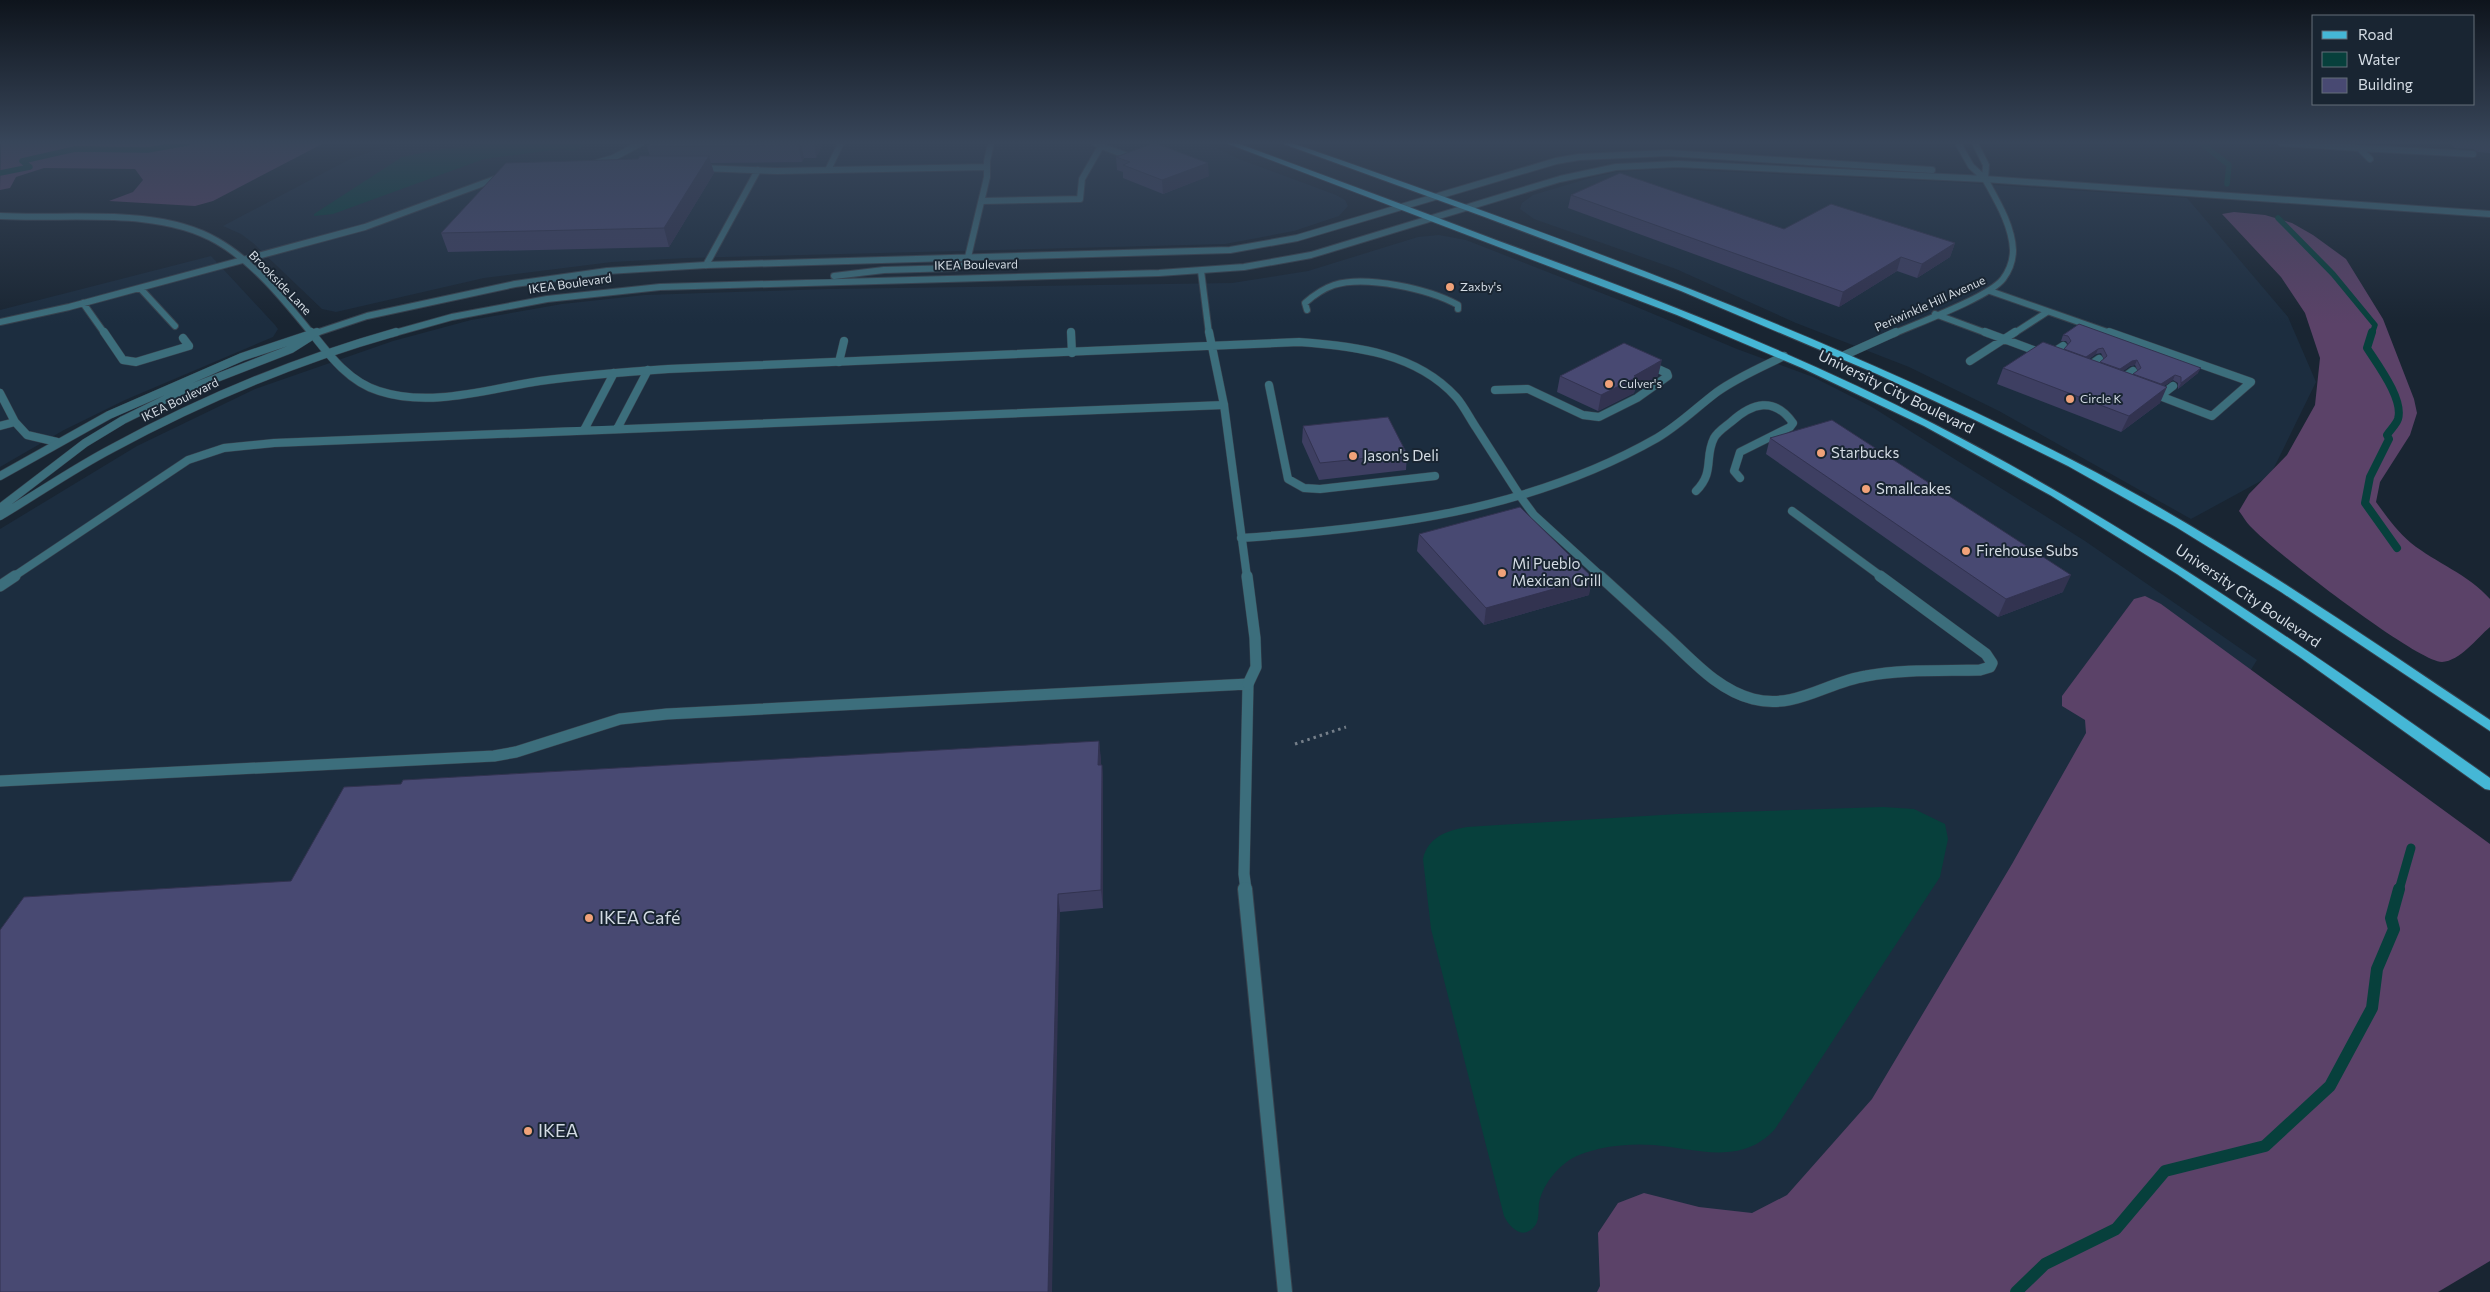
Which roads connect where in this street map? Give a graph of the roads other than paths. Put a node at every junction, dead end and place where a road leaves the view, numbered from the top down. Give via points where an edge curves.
1 (428, 203) edge
2 (740, 203) edge
3 (982, 203) edge
4 (1395, 203) edge
5 (1411, 203) edge
6 (1454, 203) edge
7 (1482, 203) edge
8 (1997, 203) edge
9 (2336, 203) edge
10 (1402, 206) junction
11 (1466, 208) junction
12 (2490, 214) edge
13 (0, 216) edge
14 (1434, 218) junction
15 (968, 257) junction
16 (242, 260) junction
17 (706, 265) junction
18 (1201, 272) junction
19 (791, 282) junction
20 (140, 288) junction
21 (1990, 291) junction
22 (83, 302) junction
23 (1458, 309) dead end
24 (1307, 310) dead end
25 (2046, 312) junction
26 (1935, 314) junction
27 (0, 322) edge
28 (176, 326) dead end
29 (1071, 332) dead end
30 (311, 333) junction
31 (183, 338) dead end
32 (2126, 339) junction
33 (844, 340) dead end
34 (2004, 340) junction
35 (2119, 344) edge
36 (2063, 346) dead end
37 (1213, 347) junction
38 (2160, 351) junction
39 (1072, 353) junction
40 (329, 354) junction
41 (1845, 355) junction
42 (1784, 356) junction
43 (2048, 356) junction
44 (2152, 356) edge
45 (1636, 359) edge
46 (2058, 359) edge
47 (2099, 359) dead end
48 (1970, 361) dead end
49 (839, 362) junction
50 (2200, 365) junction
51 (2076, 366) edge
52 (2085, 369) junction
53 (648, 370) junction
54 (2133, 371) edge
55 (2193, 371) edge
56 (2093, 372) edge
57 (614, 373) junction
58 (2110, 378) edge
59 (1269, 385) dead end
60 (2173, 386) edge
61 (1494, 390) dead end
62 (2143, 390) edge
63 (0, 393) edge
64 (2160, 396) junction
65 (1224, 405) junction
66 (15, 422) junction
67 (0, 426) edge
68 (617, 429) junction
69 (584, 430) junction
70 (57, 442) junction
71 (0, 476) edge
72 (1434, 476) dead end
73 (1740, 478) dead end
74 (1696, 491) dead end
75 (1520, 496) junction
76 (0, 508) edge
77 (1792, 511) dead end
78 (0, 516) edge
79 (1241, 538) junction
80 (0, 586) edge
81 (1248, 684) junction
82 (2490, 726) edge
83 (0, 781) edge
84 (2490, 785) edge
85 (1285, 1292) edge

1 - 16 street via 365,227
2 - 17 street
3 - 15 street
4 - 10 main road, University City Boulevard
5 - 10 street, IKEA Boulevard
6 - 11 main road, University City Boulevard
7 - 11 street, IKEA Boulevard
8 - 21 street, Periwinkle Hill Avenue via 2015,247 2008,274
9 - 12 street, IKEA Boulevard
10 - 14 main road, University City Boulevard
10 - 15 street, IKEA Boulevard via 1297,238 1237,249
11 - 14 street, IKEA Boulevard
11 - 41 main road, University City Boulevard via 1695,293
13 - 16 street, Brookside Lane via 119,219 168,224 207,235
14 - 18 street, IKEA Boulevard via 1296,258
14 - 42 main road, University City Boulevard via 1685,313
15 - 17 street, IKEA Boulevard
15 - 19 street via 964,265 955,268 875,271
16 - 20 street
16 - 30 street, Brookside Lane
17 - 30 street, IKEA Boulevard via 607,271 530,281 396,308
18 - 19 street, IKEA Boulevard
18 - 37 street
19 - 40 street, IKEA Boulevard via 646,288 547,299 423,324
20 - 22 street
20 - 28 street
21 - 25 street
21 - 26 street, Periwinkle Hill Avenue
22 - 27 street
22 - 31 street via 123,360 136,362 189,346
23 - 24 street via 1458,305 1451,301 1403,286 1362,282 1321,290 1306,303
25 - 32 street via 2086,329
25 - 34 street
26 - 34 street
26 - 41 street, Periwinkle Hill Avenue
29 - 39 street
30 - 40 street, Brookside Lane
30 - 70 street, IKEA Boulevard via 178,383
30 - 76 street via 306,341 291,349 178,393 123,420 85,443
32 - 35 street
32 - 38 street
33 - 49 street
34 - 43 street
34 - 48 street
36 - 43 street
37 - 39 street, Brookside Lane
37 - 65 street
37 - 75 street, Brookside Lane via 1320,342 1358,347 1408,363 1437,379 1457,398
38 - 44 street
38 - 50 street
39 - 49 street, Brookside Lane
40 - 57 street, Brookside Lane via 354,379 369,387 379,392 410,396 457,394
40 - 78 street, IKEA Boulevard via 250,381 164,420
41 - 82 main road, University City Boulevard via 2066,460 2172,521 2355,635
42 - 75 street via 1721,390 1658,438 1571,478
42 - 84 main road, University City Boulevard via 1986,454 2138,544 2277,634
43 - 46 street
45 - 61 street via 1664,371 1668,376 1604,416 1583,415 1523,388
47 - 52 street
49 - 53 street, Brookside Lane
50 - 55 street
50 - 64 street via 2251,382 2212,416
51 - 52 street
52 - 56 street
53 - 57 street, Brookside Lane
53 - 68 street
54 - 58 street via 2123,383
57 - 69 street
59 - 72 street via 1288,479 1297,486 1320,489
60 - 64 street
62 - 64 street
63 - 66 street
65 - 68 street
65 - 79 street
66 - 67 street
66 - 70 street via 28,436
68 - 69 street
69 - 80 street via 274,442 209,451 188,460
70 - 71 street, IKEA Boulevard
73 - 74 street via 1734,471 1740,452 1792,425 1779,410 1763,405 1753,406 1719,432 1714,439 1707,480
75 - 77 street, Brookside Lane via 1534,515 1711,678 1746,698 1795,701 1866,676 1990,667 1992,663 1986,654
75 - 79 street via 1471,511 1392,526
79 - 81 street via 1256,654 1256,667
81 - 83 street via 667,714 620,719 494,756
81 - 85 street via 1244,874

